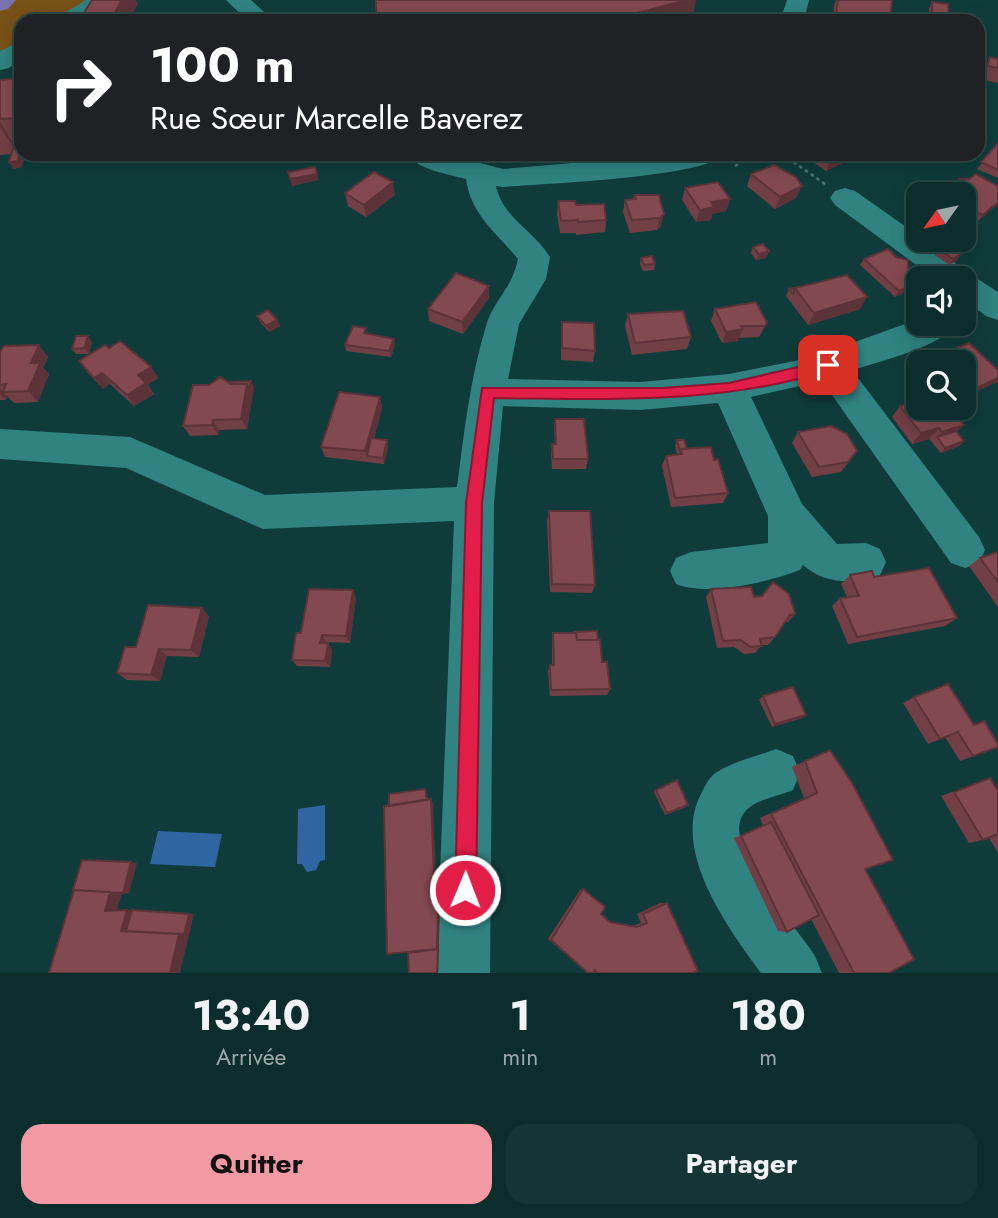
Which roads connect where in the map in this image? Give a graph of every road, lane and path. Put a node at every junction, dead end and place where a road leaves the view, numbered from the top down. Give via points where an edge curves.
1 (5, 0) edge
2 (16, 0) edge
3 (103, 0) edge
4 (237, 0) edge
5 (0, 7) edge
6 (79, 14) edge
7 (254, 14) edge
8 (441, 161) edge
9 (691, 161) edge
10 (792, 161) edge
11 (480, 175) junction
12 (845, 198) joint
13 (939, 266) edge
14 (913, 336) edge
15 (828, 365) junction
16 (729, 388) junction
17 (487, 392) junction
18 (0, 444) edge
19 (474, 503) junction
20 (788, 516) junction
21 (965, 550) dead end
22 (866, 562) dead end
23 (691, 571) dead end
24 (776, 773) dead end
25 (463, 973) edge
26 (795, 973) edge

1 - 5 main road
2 - 5 street
3 - 6 street
4 - 7 street
8 - 11 street
9 - 11 street via 534,177
10 - 12 path
11 - 17 street via 484,203 534,257 530,279 503,323
12 - 13 street
14 - 15 street
15 - 16 street
15 - 21 street
16 - 17 street via 640,396
16 - 20 street
17 - 19 street
18 - 19 street via 130,453 263,512
19 - 25 street
20 - 22 street via 819,557 830,563
20 - 23 street via 786,557
24 - 26 street via 728,793 715,815 720,854 742,902

